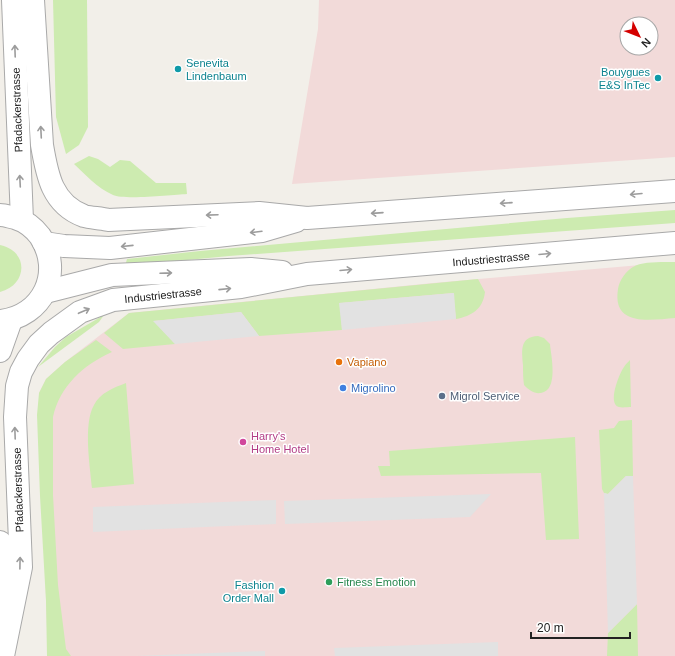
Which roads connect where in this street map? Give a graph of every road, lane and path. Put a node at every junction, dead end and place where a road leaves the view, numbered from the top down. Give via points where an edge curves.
1 (13, 0) edge
2 (34, 0) edge
3 (675, 191) edge
4 (0, 215) edge
5 (307, 218) junction
6 (22, 220) junction
7 (44, 243) junction
8 (675, 243) edge
9 (307, 274) junction
10 (45, 292) junction
11 (6, 320) edge
12 (51, 333) joint
13 (0, 351) edge
14 (0, 542) edge
15 (0, 646) edge
16 (3, 656) edge

6 -> 1 street, Pfadackerstrasse
5 -> 2 street, Pfadackerstrasse via 259,213 108,220 85,216 67,207 53,189 42,145
3 -> 5 street
4 - 6 street
5 -> 7 street via 262,231 110,248
6 - 7 street via 35,230
7 - 10 street via 50,259 50,276
9 -> 8 street, Industriestrasse
10 -> 9 street, Industriestrasse via 112,275 251,269
12 -> 9 street, Industriestrasse via 80,312 113,300 241,287
10 - 11 street via 25,314
11 - 13 street
16 -> 12 street, Pfadackerstrasse via 21,567 15,417 17,386 28,359
14 - 15 street, Pfadackerstrasse via 4,585

